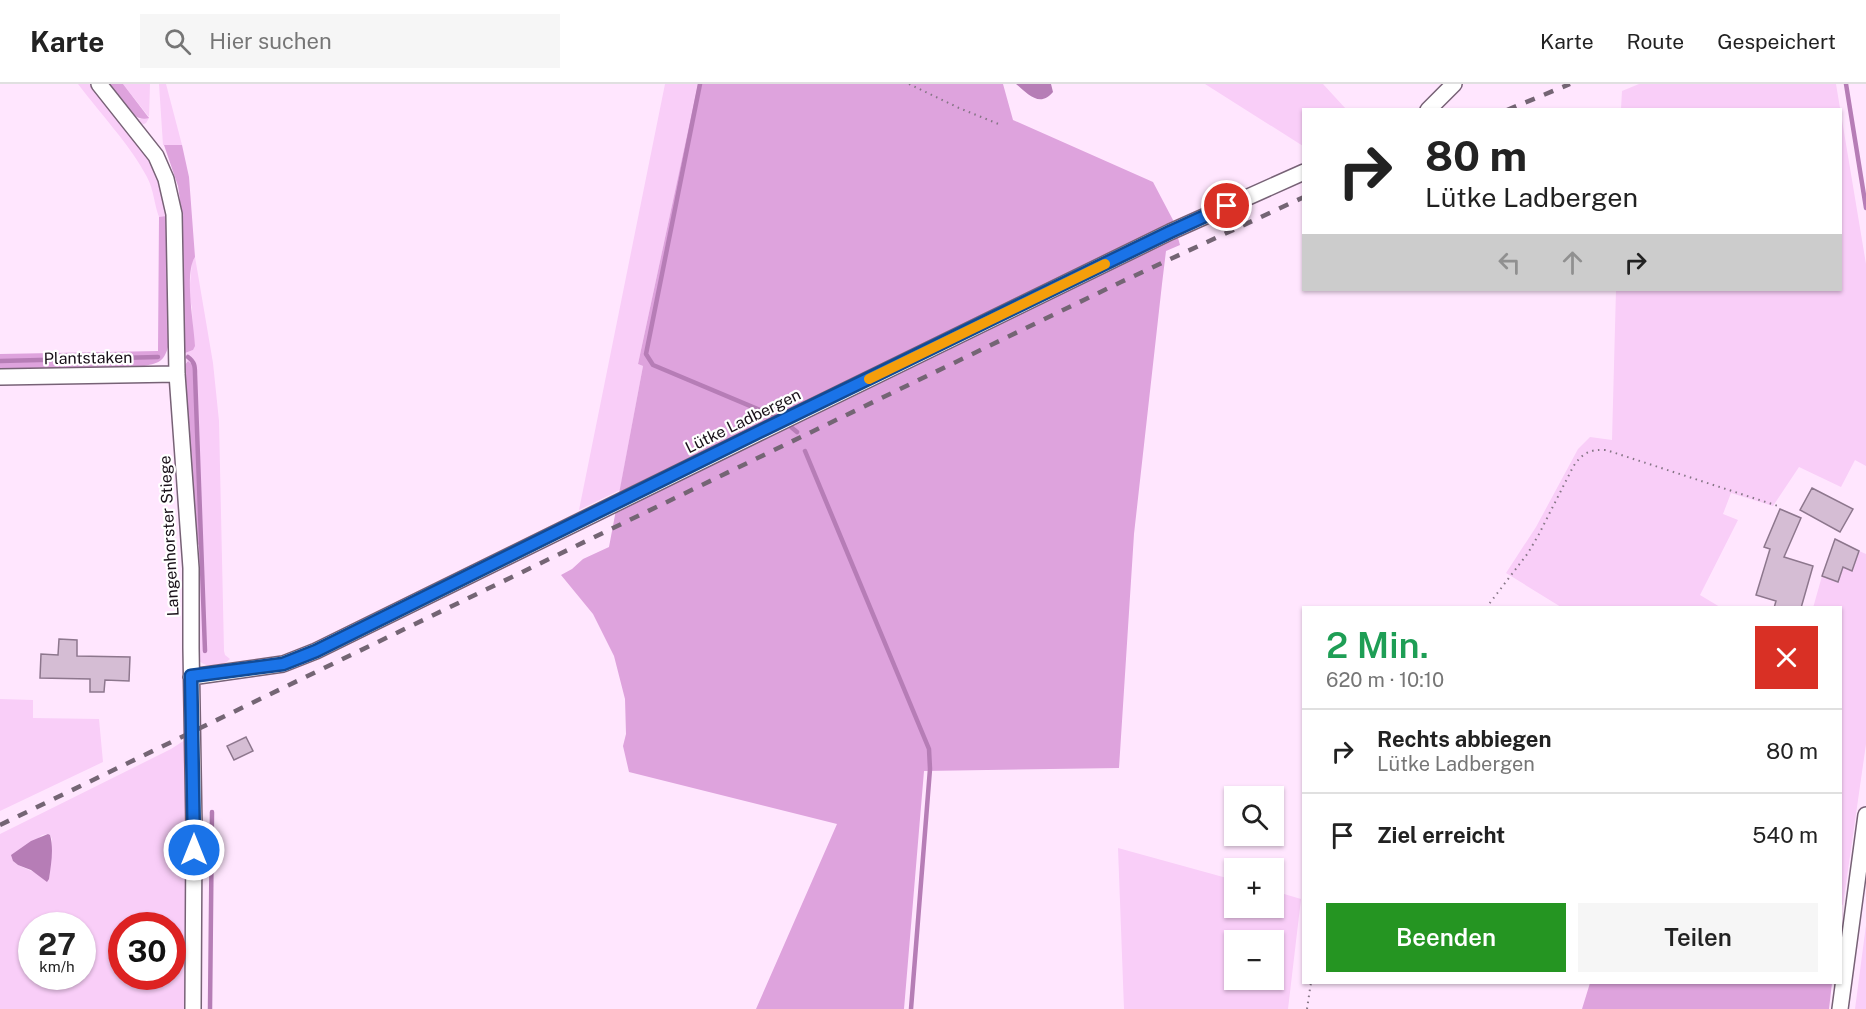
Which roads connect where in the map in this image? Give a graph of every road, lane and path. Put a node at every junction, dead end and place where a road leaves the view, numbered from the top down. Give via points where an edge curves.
1 (99, 84) edge
2 (909, 84) edge
3 (1454, 84) edge
4 (1430, 108) edge
5 (1001, 125) dead end
6 (1302, 173) edge
7 (177, 374) junction
8 (0, 377) edge
9 (1778, 506) dead end
10 (1488, 606) edge
11 (191, 676) junction
12 (1866, 815) edge
13 (1311, 984) edge
14 (193, 1009) edge
15 (1307, 1009) edge
16 (1840, 1009) edge

1 - 7 street, Langenhorster Stiege via 156,156 171,196
2 - 5 path
3 - 4 street
6 - 11 street, Lütke Ladbergen via 1170,232 316,651 283,664
7 - 8 street, Plantstaken
7 - 11 street, Langenhorster Stiege via 191,568
9 - 10 path via 1606,450 1586,452 1573,467 1528,553
11 - 14 street, Langenhorster Stiege
12 - 16 street
13 - 15 path

